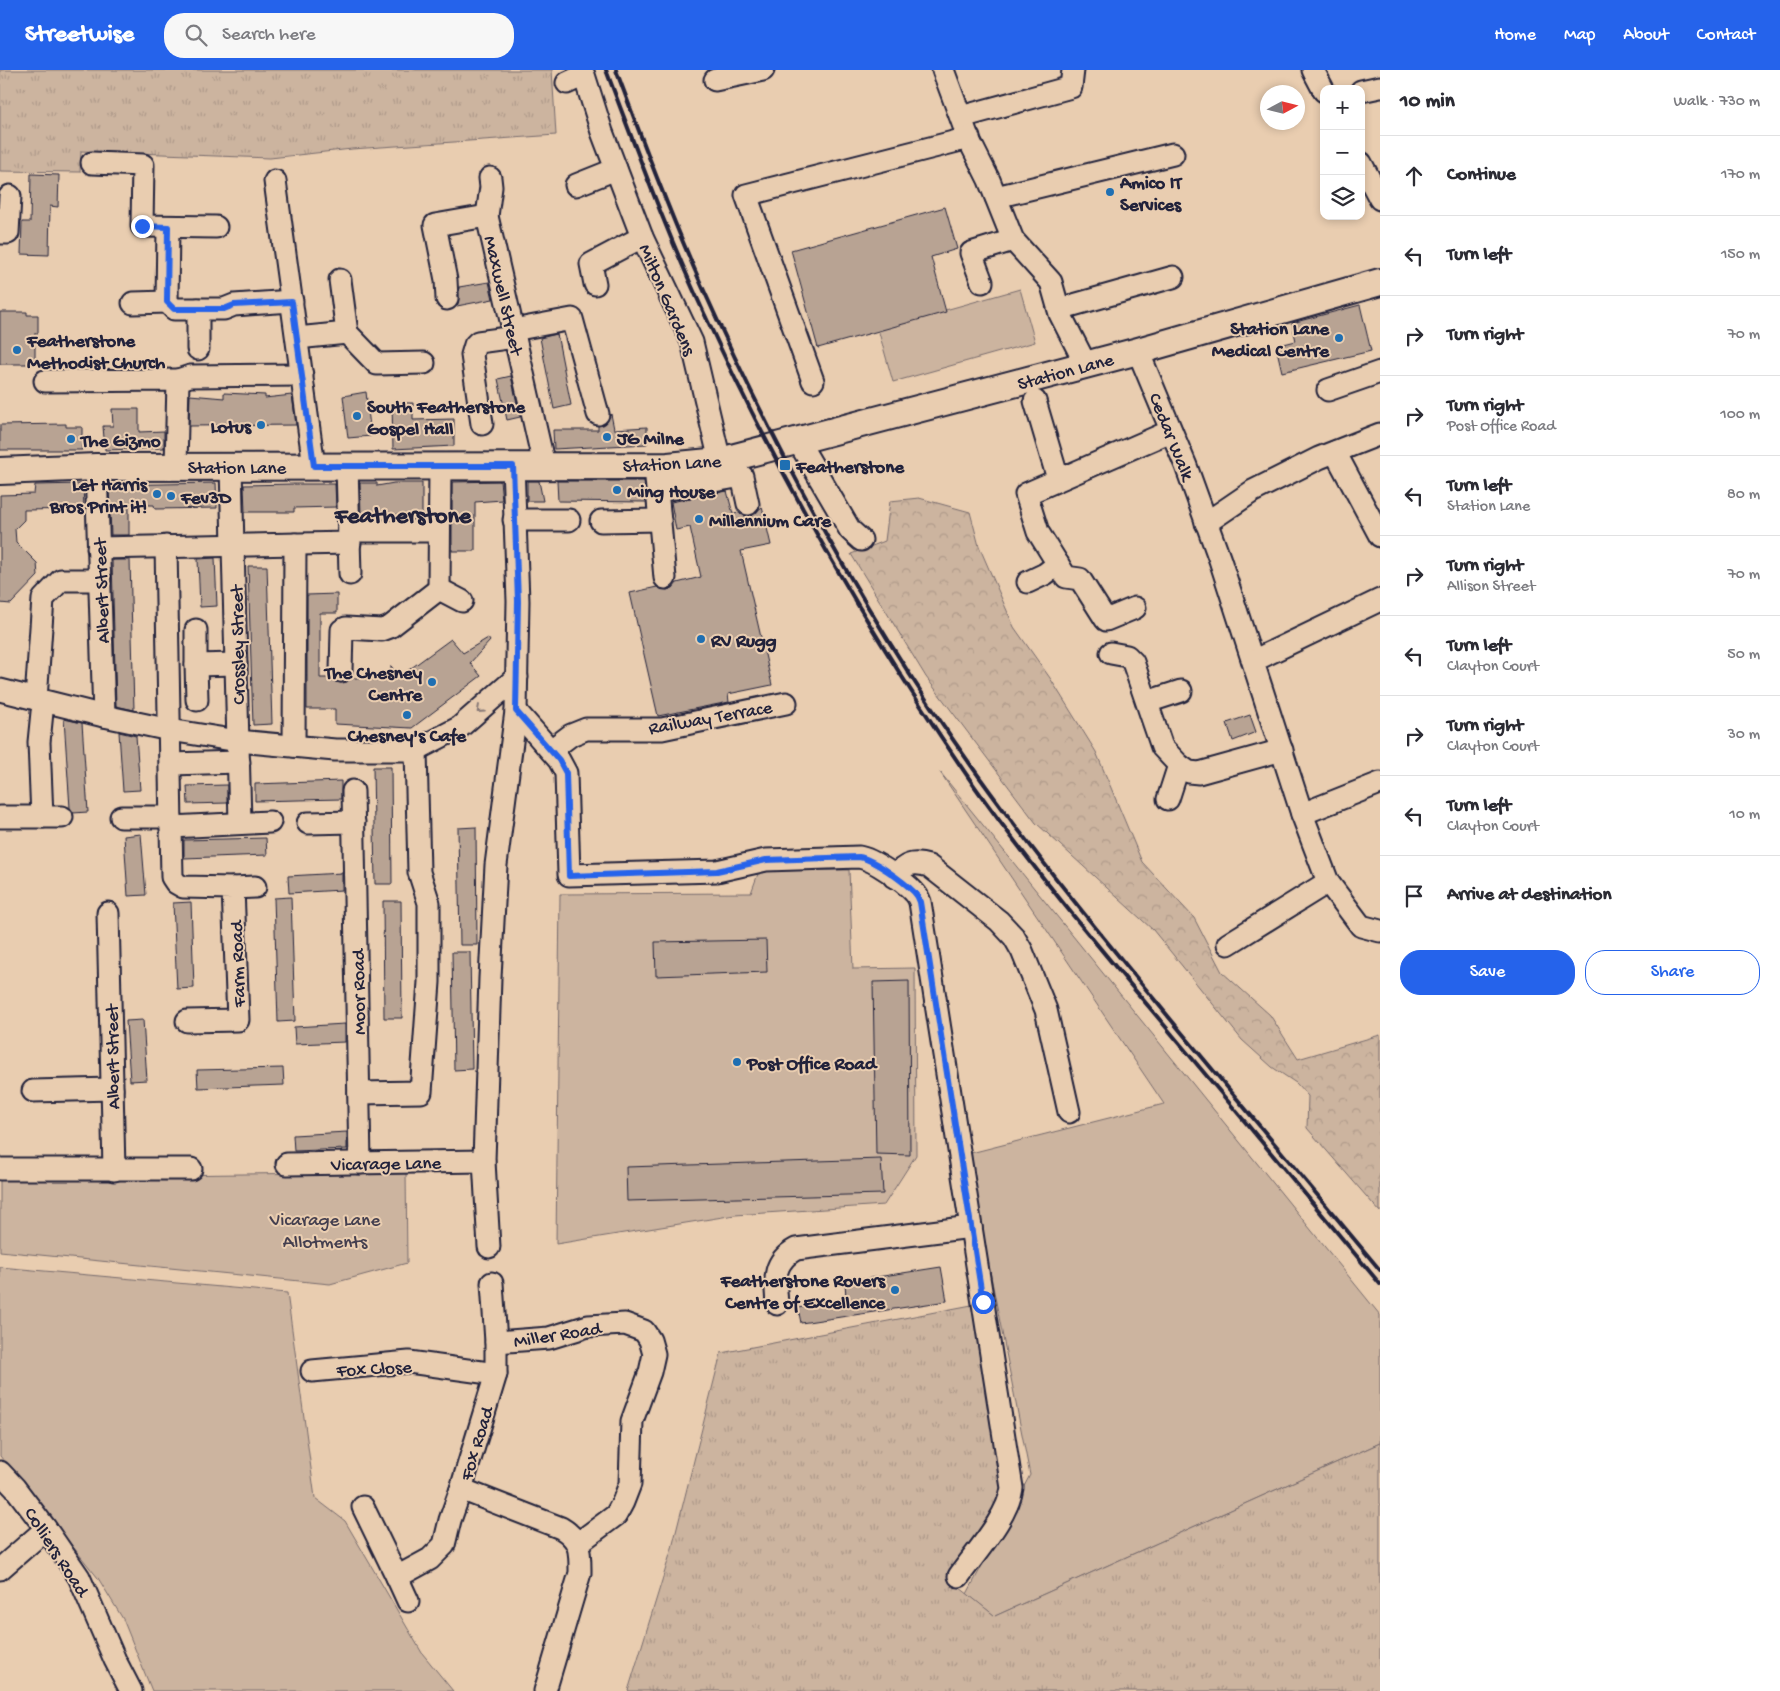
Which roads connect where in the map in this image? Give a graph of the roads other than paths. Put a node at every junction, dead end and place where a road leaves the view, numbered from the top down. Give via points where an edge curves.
1 (763, 70) edge
2 (1073, 70) edge
3 (1314, 70) edge
4 (944, 71) edge
5 (715, 80) dead end
6 (567, 83) dead end
7 (1321, 85) edge
8 (1380, 87) edge
9 (1365, 90) edge
10 (960, 117) junction
11 (969, 138) junction
12 (1173, 154) dead end
13 (92, 163) dead end
14 (1369, 167) edge
15 (616, 169) junction
16 (490, 178) dead end
17 (275, 181) dead end
18 (576, 185) dead end
19 (10, 196) dead end
20 (996, 197) junction
21 (1380, 199) edge
22 (487, 216) junction
23 (174, 227) junction
24 (216, 227) dead end
25 (0, 233) edge
26 (642, 237) junction
27 (1014, 240) junction
28 (1173, 277) dead end
29 (340, 280) dead end
30 (982, 282) dead end
31 (1380, 282) edge
32 (595, 284) dead end
33 (447, 299) dead end
34 (167, 302) junction
35 (292, 302) junction
36 (133, 303) dead end
37 (198, 309) junction
38 (1059, 309) junction
39 (346, 332) junction
40 (514, 333) junction
41 (297, 338) junction
42 (198, 349) dead end
43 (1138, 351) junction
44 (424, 363) dead end
45 (1086, 365) junction
46 (1380, 372) edge
47 (302, 375) junction
48 (178, 380) junction
49 (46, 381) dead end
50 (812, 381) dead end
51 (1328, 390) dead end
52 (1035, 401) dead end
53 (598, 414) dead end
54 (482, 424) dead end
55 (1171, 431) junction
56 (1380, 434) edge
57 (798, 441) junction
58 (1335, 452) junction
59 (720, 461) junction
60 (440, 465) junction
61 (544, 465) junction
62 (176, 466) junction
63 (314, 466) junction
64 (347, 466) junction
65 (513, 466) junction
66 (96, 467) junction
67 (231, 467) junction
68 (0, 471) edge
69 (656, 478) junction
70 (1058, 479) junction
71 (748, 504) dead end
72 (514, 520) junction
73 (569, 520) dead end
74 (660, 520) junction
75 (601, 521) dead end
76 (1206, 523) junction
77 (439, 531) junction
78 (1380, 536) edge
79 (350, 537) junction
80 (861, 540) dead end
81 (295, 544) junction
82 (233, 545) junction
83 (166, 546) junction
84 (98, 548) junction
85 (1058, 564) junction
86 (350, 574) dead end
87 (665, 578) dead end
88 (100, 580) junction
89 (1028, 582) dead end
90 (439, 589) junction
91 (1380, 600) edge
92 (462, 601) dead end
93 (1135, 608) dead end
94 (196, 630) dead end
95 (1111, 653) dead end
96 (1253, 661) junction
97 (236, 664) junction
98 (196, 665) junction
99 (342, 671) dead end
100 (517, 677) junction
101 (0, 690) edge
102 (1181, 691) dead end
103 (197, 700) dead end
104 (1147, 702) junction
105 (786, 703) dead end
106 (39, 706) junction
107 (516, 711) junction
108 (104, 716) junction
109 (170, 730) junction
110 (238, 741) junction
111 (294, 746) junction
112 (416, 750) junction
113 (551, 750) junction
114 (1282, 750) junction
115 (239, 762) junction
116 (171, 764) junction
117 (1179, 765) junction
118 (1380, 783) edge
119 (354, 791) dead end
120 (1168, 799) dead end
121 (1302, 814) junction
122 (0, 817) edge
123 (121, 818) dead end
124 (171, 822) junction
125 (270, 822) dead end
126 (354, 822) junction
127 (240, 823) junction
128 (308, 823) dead end
129 (894, 876) junction
130 (1328, 882) junction
131 (255, 887) dead end
132 (233, 888) junction
133 (108, 913) dead end
134 (1380, 931) edge
135 (1228, 944) dead end
136 (187, 1021) dead end
137 (112, 1089) junction
138 (33, 1092) dead end
139 (359, 1093) junction
140 (1070, 1112) dead end
141 (484, 1161) junction
142 (360, 1163) junction
143 (287, 1164) dead end
144 (0, 1169) edge
145 (191, 1169) dead end
146 (114, 1170) junction
147 (971, 1227) junction
148 (489, 1247) dead end
149 (492, 1283) dead end
150 (777, 1304) dead end
151 (496, 1342) junction
152 (312, 1371) dead end
153 (496, 1374) junction
154 (0, 1472) edge
155 (461, 1489) junction
156 (363, 1507) dead end
157 (46, 1529) junction
158 (577, 1544) junction
159 (0, 1569) edge
160 (959, 1576) dead end
161 (397, 1577) junction
162 (408, 1601) dead end
163 (131, 1691) edge
164 (545, 1691) edge

1 - 5 street
2 - 10 street via 1071,87
3 - 7 street
4 - 10 street
6 - 15 street, Milton Gardens via 584,76
8 - 9 street
10 - 11 street
11 - 20 street
11 - 50 street via 746,195
12 - 20 street
13 - 23 street via 143,165 142,226
14 - 21 street
15 - 18 street
15 - 26 street, Milton Gardens
16 - 22 street
17 - 35 street
19 - 25 street via 8,233
20 - 27 street
22 - 33 street, Maxwell Street via 435,225
22 - 40 street, Maxwell Street
23 - 24 street
23 - 34 street
26 - 32 street via 591,264
26 - 59 street, Milton Gardens via 692,342
27 - 30 street via 971,253
27 - 38 street via 1051,282
28 - 38 street
29 - 39 street
31 - 43 main road, Station Lane
34 - 36 street
34 - 37 street via 174,309
35 - 37 street
35 - 41 street
37 - 42 street
38 - 45 street
39 - 41 street
39 - 44 street via 377,364
40 - 53 street via 572,319
40 - 54 street via 475,345 472,355
40 - 61 street, Maxwell Street
41 - 47 street
43 - 45 main road, Station Lane
43 - 55 street, Cedar Walk
45 - 57 main road, Station Lane
46 - 51 street
47 - 48 street via 190,376
47 - 63 street
48 - 49 street
48 - 62 street
52 - 70 street
55 - 70 street
55 - 76 street, Cedar Walk
56 - 58 street
57 - 59 main road, Station Lane
57 - 80 street via 850,530
58 - 76 street via 1253,491
58 - 78 street
59 - 69 main road, Station Lane
60 - 64 main road, Station Lane
60 - 65 main road, Station Lane
60 - 77 street
61 - 65 main road, Station Lane
61 - 69 main road, Station Lane
62 - 66 main road, Station Lane
62 - 67 main road, Station Lane
63 - 64 main road, Station Lane
63 - 67 main road, Station Lane
64 - 79 street
65 - 72 street
66 - 68 main road, Station Lane
66 - 84 street, Albert Street
67 - 82 street, Crossley Street
69 - 71 street via 742,476
69 - 74 street
70 - 85 street via 1026,494 1038,532
72 - 73 street
72 - 100 street
74 - 75 street
74 - 87 street
76 - 96 street, Cedar Walk
77 - 79 street
77 - 90 street
79 - 81 street
79 - 86 street
81 - 82 street
81 - 111 street
82 - 83 street
82 - 97 street, Crossley Street
83 - 84 street
83 - 109 street
84 - 88 street, Albert Street
85 - 89 street
85 - 93 street via 1066,577 1080,579 1106,620
88 - 106 street via 61,580 43,599
88 - 108 street, Albert Street
90 - 92 street
90 - 99 street via 390,627 342,630
91 - 96 street
94 - 98 street
95 - 104 street via 1127,656 1133,662
96 - 114 street, Cedar Walk
97 - 98 street
97 - 110 street, Crossley Street
98 - 103 street
100 - 107 street
100 -> 112 street via 460,727
101 - 106 street
102 - 104 street
104 - 117 street via 1162,747
105 - 113 street, Railway Terrace via 662,729 586,729 571,735
106 - 108 street
106 - 122 street via 39,742 52,817
107 - 113 street
107 - 141 street via 496,865
108 - 109 street
109 - 110 street
109 - 116 street
110 - 111 street
110 - 115 street, Crossley Street
111 - 112 street via 335,750
112 - 139 street via 419,872 429,904 429,982 421,1092
113 - 129 street via 566,773 569,876 717,871 766,860 859,857
114 - 117 street via 1199,772 1189,772
114 - 121 street, Cedar Walk
115 - 116 street
115 - 127 street, Crossley Street
116 - 124 street
117 - 120 street
118 - 121 street
119 - 126 street, Moor Road
121 - 130 street, Cedar Walk
123 - 124 street
124 - 127 street
124 - 132 street via 172,877 176,883 183,887
125 - 127 street
126 - 128 street
126 - 139 street, Moor Road
129 - 140 street via 902,867 913,863 929,866 999,921 1014,937 1046,1010
129 - 147 street via 916,893 920,902
130 - 134 street, Cedar Walk via 1361,926
130 - 135 street
131 - 132 street
132 - 136 street, Farm Road via 238,1020
133 - 137 street, Albert Street
137 - 138 street
137 - 146 street, Albert Street
139 - 142 street, Moor Road
141 - 142 street, Vicarage Lane
141 - 148 street
142 - 143 street, Vicarage Lane
144 - 146 street
145 - 146 street
147 - 150 street via 796,1249 780,1262 775,1280
147 - 160 street via 1012,1488 1011,1499 999,1520
149 - 151 street, Fox Road
151 - 153 street, Fox Road
151 - 158 street, Miller Road via 549,1338 588,1326 625,1324 644,1331 650,1340 654,1354 650,1372 632,1421 630,1484 616,1515
152 - 153 street, Fox Close via 409,1362
153 - 155 street, Fox Road
154 - 157 street, Colliers Road
155 - 158 street via 561,1528 572,1535
155 - 161 street, Fox Road via 444,1545 430,1559
156 - 161 street
157 - 159 street
157 - 163 street, Colliers Road via 79,1577
158 - 164 street via 580,1573
161 - 162 street

